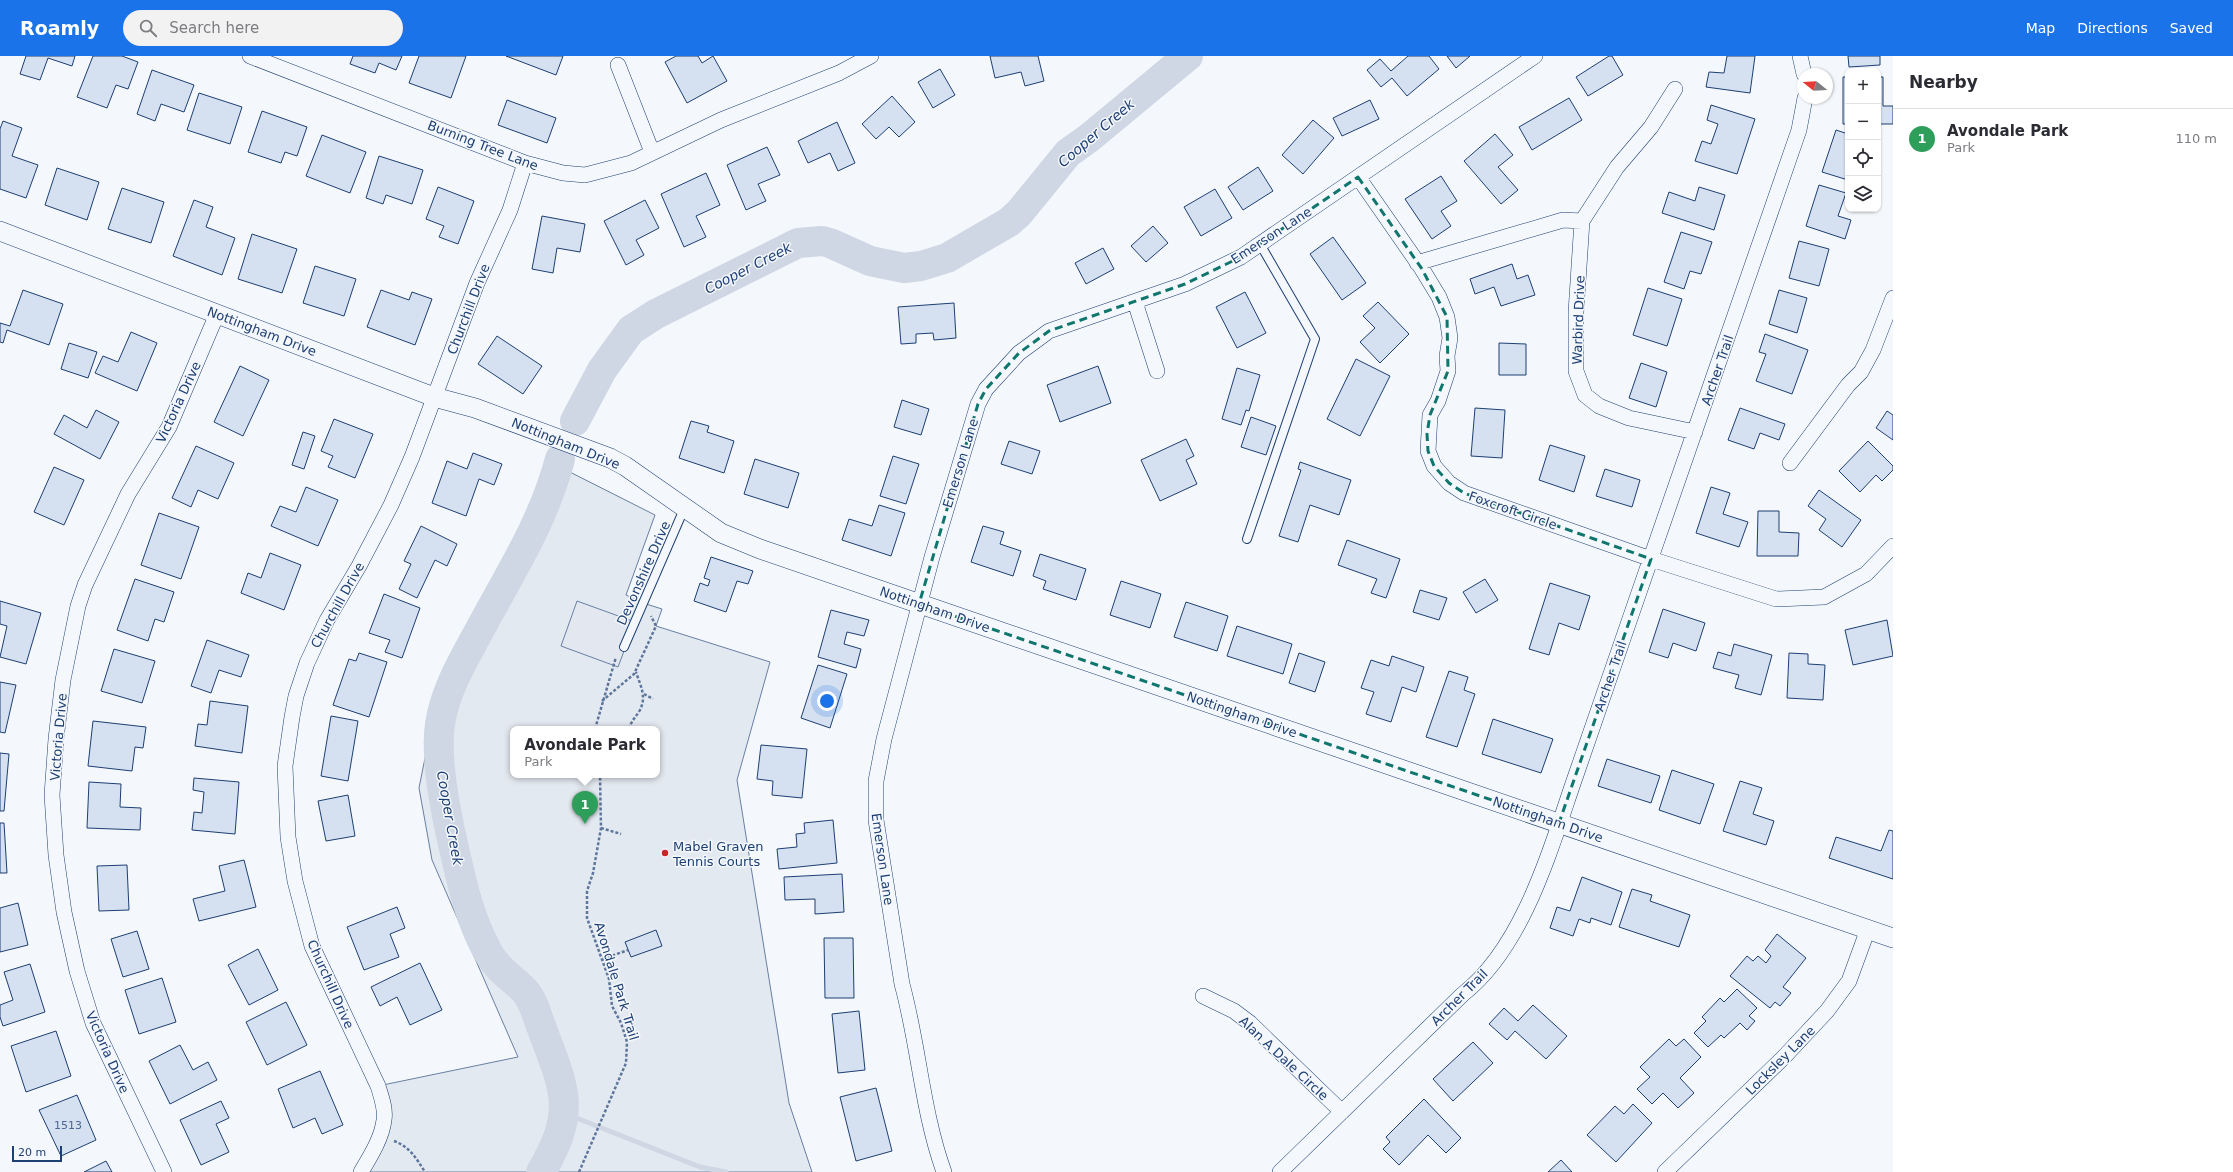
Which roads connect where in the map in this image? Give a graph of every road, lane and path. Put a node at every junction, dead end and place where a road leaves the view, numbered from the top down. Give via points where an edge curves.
1 (250, 56) edge
2 (871, 56) edge
3 (1535, 56) edge
4 (1800, 56) edge
5 (618, 65) dead end
6 (1803, 68) edge
7 (1675, 89) dead end
8 (1804, 104) edge
9 (652, 152) junction
10 (525, 163) junction
11 (1358, 177) junction
12 (1582, 221) junction
13 (0, 231) edge
14 (1260, 244) junction
15 (1417, 263) junction
16 (1893, 298) edge
17 (1135, 302) junction
18 (217, 314) junction
19 (1157, 371) dead end
20 (434, 397) junction
21 (1695, 432) junction
22 (1790, 463) dead end
23 (684, 509) junction
24 (1247, 539) dead end
25 (1893, 546) edge
26 (1651, 558) junction
27 (645, 601) junction
28 (919, 604) junction
29 (621, 650) joint
30 (636, 672) junction
31 (644, 694) junction
32 (653, 698) dead end
33 (602, 701) junction
34 (596, 726) edge
35 (629, 726) edge
36 (600, 778) edge
37 (1559, 823) junction
38 (601, 828) junction
39 (621, 834) dead end
40 (1868, 929) junction
41 (1893, 938) edge
42 (628, 950) dead end
43 (603, 959) junction
44 (1203, 996) dead end
45 (1342, 1112) junction
46 (379, 1136) junction
47 (164, 1172) edge
48 (361, 1172) edge
49 (425, 1172) edge
50 (579, 1172) edge
51 (944, 1172) edge
52 (1280, 1172) edge
53 (1665, 1172) edge

1 - 10 street, Burning Tree Lane
2 - 9 street, Burning Tree Lane
3 - 11 street, Emerson Lane
4 - 6 street
5 - 9 street
7 - 12 street, Warbird Drive via 1651,127 1617,167
8 - 21 street, Archer Trail via 1799,130
9 - 10 street, Burning Tree Lane via 631,163 586,175 563,173
10 - 20 street, Churchill Drive via 510,210 477,283
11 - 14 street, Emerson Lane
11 - 15 street, Foxcroft Circle
12 - 15 street via 1563,220
12 - 21 street, Warbird Drive via 1576,312 1576,371 1584,395 1599,406 1629,418
13 - 18 street, Nottingham Drive
14 - 17 street, Emerson Lane via 1241,257 1185,284
14 - 24 lane via 1315,339
15 - 26 street, Foxcroft Circle via 1440,297 1447,317 1450,338 1448,372 1430,415 1427,434 1428,451 1434,466 1449,483 1464,493
16 - 22 street via 1873,350 1861,372 1848,385
17 - 19 street
17 - 28 street, Emerson Lane via 1049,331 1019,353 986,389 978,404
18 - 20 street, Nottingham Drive
18 - 47 street, Victoria Drive via 169,428 128,494 78,606 63,680 52,795 56,855 64,912 77,971 93,1023
20 - 23 street, Nottingham Drive via 475,408 610,458
20 - 46 street, Churchill Drive via 391,505 359,566 326,620 307,663 296,696 285,766 288,837 295,881 312,946 378,1086 384,1120
21 - 26 street, Archer Trail
23 - 27 lane, Devonshire Drive
23 - 28 street, Nottingham Drive via 721,533 760,549
25 - 26 street, Foxcroft Circle via 1866,574 1824,597 1776,599
26 - 37 street, Archer Trail
27 - 29 lane, Devonshire Drive
27 - 30 path via 656,626
28 - 37 street, Nottingham Drive
28 - 51 street, Emerson Lane via 884,739 876,781 876,820 902,984 934,1146
29 - 33 path
30 - 31 path
30 - 33 path
31 - 32 path
31 - 35 path via 640,710
33 - 34 path
36 - 38 path, Avondale Park Trail
37 - 40 street, Nottingham Drive
37 - 45 street, Archer Trail via 1534,891 1517,927 1494,962 1474,985
38 - 39 path
38 - 43 path, Avondale Park Trail via 593,873 587,890 587,918
40 - 41 street, Nottingham Drive
40 - 53 street, Locksley Lane via 1849,981 1827,1011 1783,1058
42 - 43 path
43 - 50 path, Avondale Park Trail via 609,979 612,1006 628,1042 626,1063
44 - 45 street, Alan A Dale Circle via 1234,1011 1250,1023
45 - 52 street, Archer Trail
46 - 48 street, Churchill Drive
46 - 49 path via 405,1145

